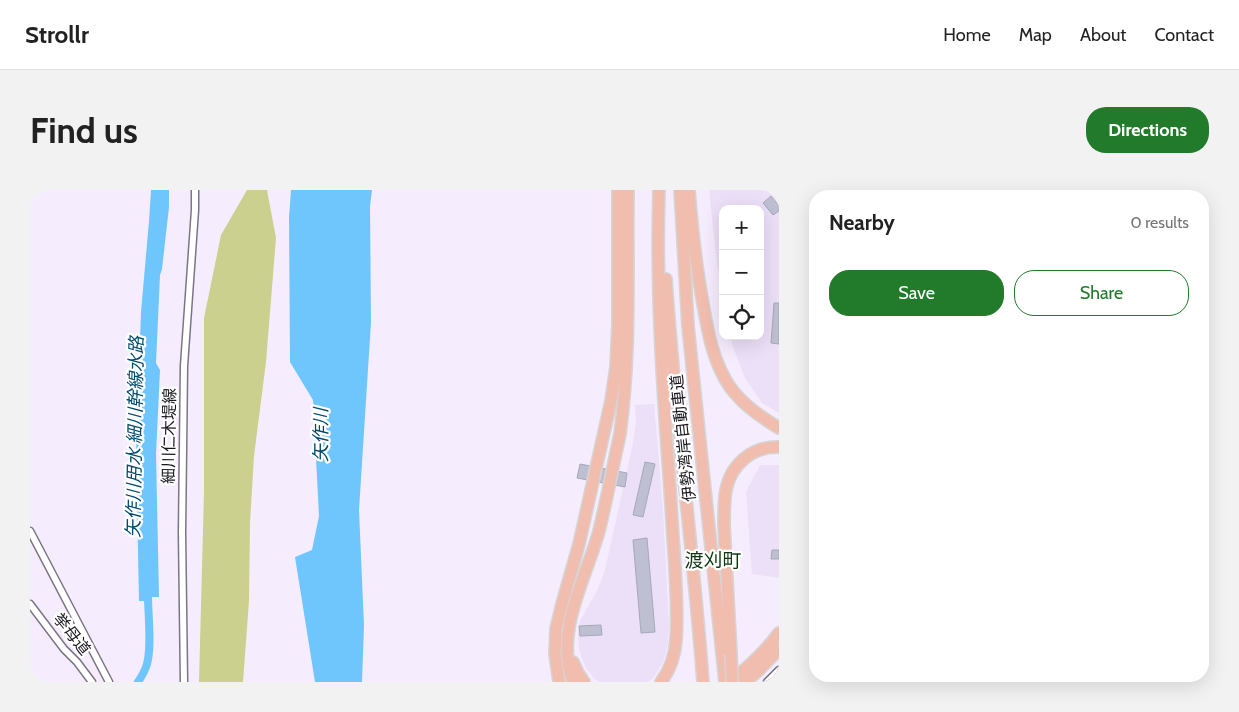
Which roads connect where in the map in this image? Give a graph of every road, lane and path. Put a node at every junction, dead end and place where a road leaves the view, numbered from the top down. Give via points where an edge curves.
1 (195, 190) edge
2 (618, 190) edge
3 (628, 190) edge
4 (660, 190) edge
5 (680, 190) edge
6 (689, 190) edge
7 (779, 428) edge
8 (779, 448) edge
9 (30, 531) edge
10 (30, 604) edge
11 (570, 623) junction
12 (779, 633) edge
13 (779, 649) edge
14 (727, 656) junction
15 (779, 670) edge
16 (703, 679) edge
17 (92, 682) edge
18 (109, 682) edge
19 (184, 682) edge
20 (560, 682) edge
21 (573, 682) edge
22 (584, 682) edge
23 (661, 682) edge
24 (725, 682) edge
25 (730, 682) edge
26 (745, 682) edge
27 (767, 682) edge

1 - 19 street, 細川仁木堤線 via 184,366
2 - 20 highway via 615,376 579,544 558,617 555,642
3 - 11 highway via 628,326 620,434 599,530
4 - 16 highway, 伊勢湾岸自動車道
4 - 23 highway via 660,323 676,620 674,654
5 - 14 highway, 伊勢湾岸自動車道 via 688,326
6 - 7 highway via 701,292 714,356 735,393 751,409
8 - 14 highway via 769,447 744,458 733,471 726,488
9 - 18 street
10 - 17 street, 挙母道
11 - 21 highway via 566,652
11 - 22 highway via 572,659
12 - 25 highway
13 - 26 highway
14 - 24 highway, 伊勢湾岸自動車道
14 - 25 highway, bridge
15 - 27 street

